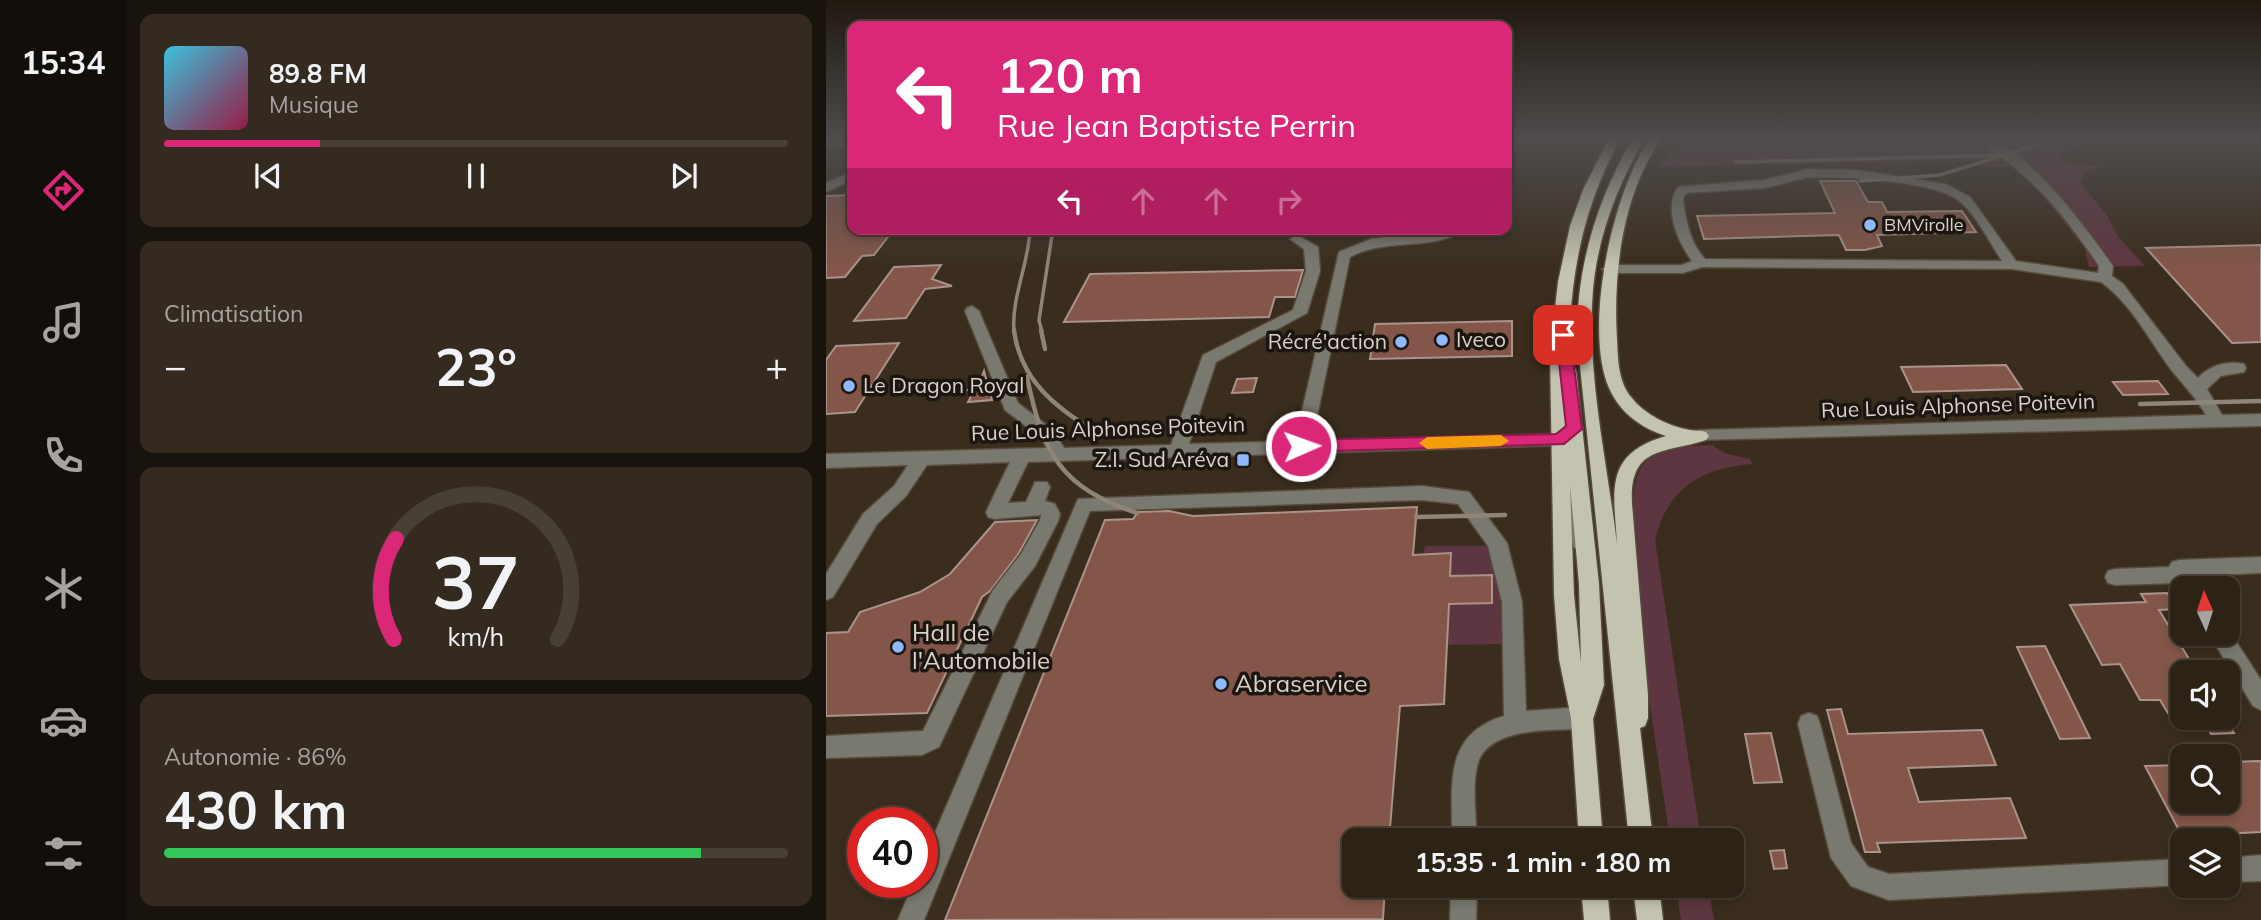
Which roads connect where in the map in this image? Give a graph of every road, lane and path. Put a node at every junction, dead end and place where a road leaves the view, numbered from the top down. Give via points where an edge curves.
1 (1591, 181) edge
2 (1616, 181) edge
3 (1634, 181) edge
4 (1774, 181) edge
5 (1901, 181) edge
6 (2040, 181) edge
7 (1443, 235) edge
8 (1297, 239) dead end
9 (1701, 262) junction
10 (2012, 265) junction
11 (1609, 269) junction
12 (2105, 278) junction
13 (972, 311) dead end
14 (2238, 368) dead end
15 (2199, 389) junction
16 (2261, 420) edge
17 (2217, 421) junction
18 (1567, 434) junction
19 (1700, 436) junction
20 (1301, 446) junction
21 (1178, 450) junction
22 (1023, 454) junction
23 (1059, 454) junction
24 (922, 458) junction
25 (826, 461) edge
26 (1041, 487) dead end
27 (1033, 508) junction
28 (2261, 565) edge
29 (2180, 576) edge
30 (2115, 577) dead end
31 (2170, 581) edge
32 (826, 591) edge
33 (2227, 646) edge
34 (2261, 699) edge
35 (1582, 718) junction
36 (1515, 724) junction
37 (1808, 724) dead end
38 (826, 747) edge
39 (1637, 809) junction
40 (1464, 828) edge
41 (1590, 828) edge
42 (1639, 828) edge
43 (2261, 868) edge
44 (2240, 869) edge
45 (2170, 873) edge
46 (1464, 898) edge
47 (1595, 898) edge
48 (1647, 898) edge
49 (911, 920) edge
50 (1463, 920) edge
51 (1597, 920) edge
52 (1650, 920) edge

1 - 18 main road via 1564,286
2 - 39 main road via 1591,257 1585,307
3 - 11 main road via 1621,213
4 - 9 street via 1682,190 1678,210 1694,256
5 - 10 street via 1945,188 1966,200
6 - 12 street via 2106,266
7 - 20 street via 1371,241 1344,255
8 - 21 street via 1311,247 1313,271 1300,313 1209,359
9 - 10 street
9 - 11 street via 1683,269
10 - 12 street
11 - 19 main road via 1607,312 1616,387 1630,408 1652,423 1674,433
12 - 15 street via 2126,296
13 - 23 street via 1011,406 1046,434
14 - 15 street via 2206,376
15 - 17 street
16 - 17 street, Rue Louis Alphonse Poitevin
17 - 19 street, Rue Louis Alphonse Poitevin
18 - 20 street, Rue Louis Alphonse Poitevin
18 - 35 main road via 1564,595
18 - 35 main road via 1586,554 1593,685
19 - 39 main road via 1651,447 1626,472 1628,593 1637,681
20 - 21 street, Rue Louis Alphonse Poitevin
21 - 23 street, Rue Louis Alphonse Poitevin
22 - 23 street, Rue Louis Alphonse Poitevin
22 - 24 street, Rue Louis Alphonse Poitevin
22 - 27 street via 995,512
24 - 25 street, Rue Louis Alphonse Poitevin
24 - 32 street via 900,491 870,519
26 - 27 street
27 - 38 street via 1048,509 1049,521 1028,560 1000,596 931,739 922,744
28 - 29 street via 2179,568
30 - 31 street
33 - 34 street
35 - 36 street
35 - 41 main road
36 - 40 street via 1496,728 1475,742 1465,764
36 - 49 street via 1512,602 1497,543 1463,498 1422,493 1084,504
37 - 45 street via 1840,849 1860,877 1889,887
39 - 42 main road
43 - 44 street
46 - 50 street
47 - 51 main road
48 - 52 main road

